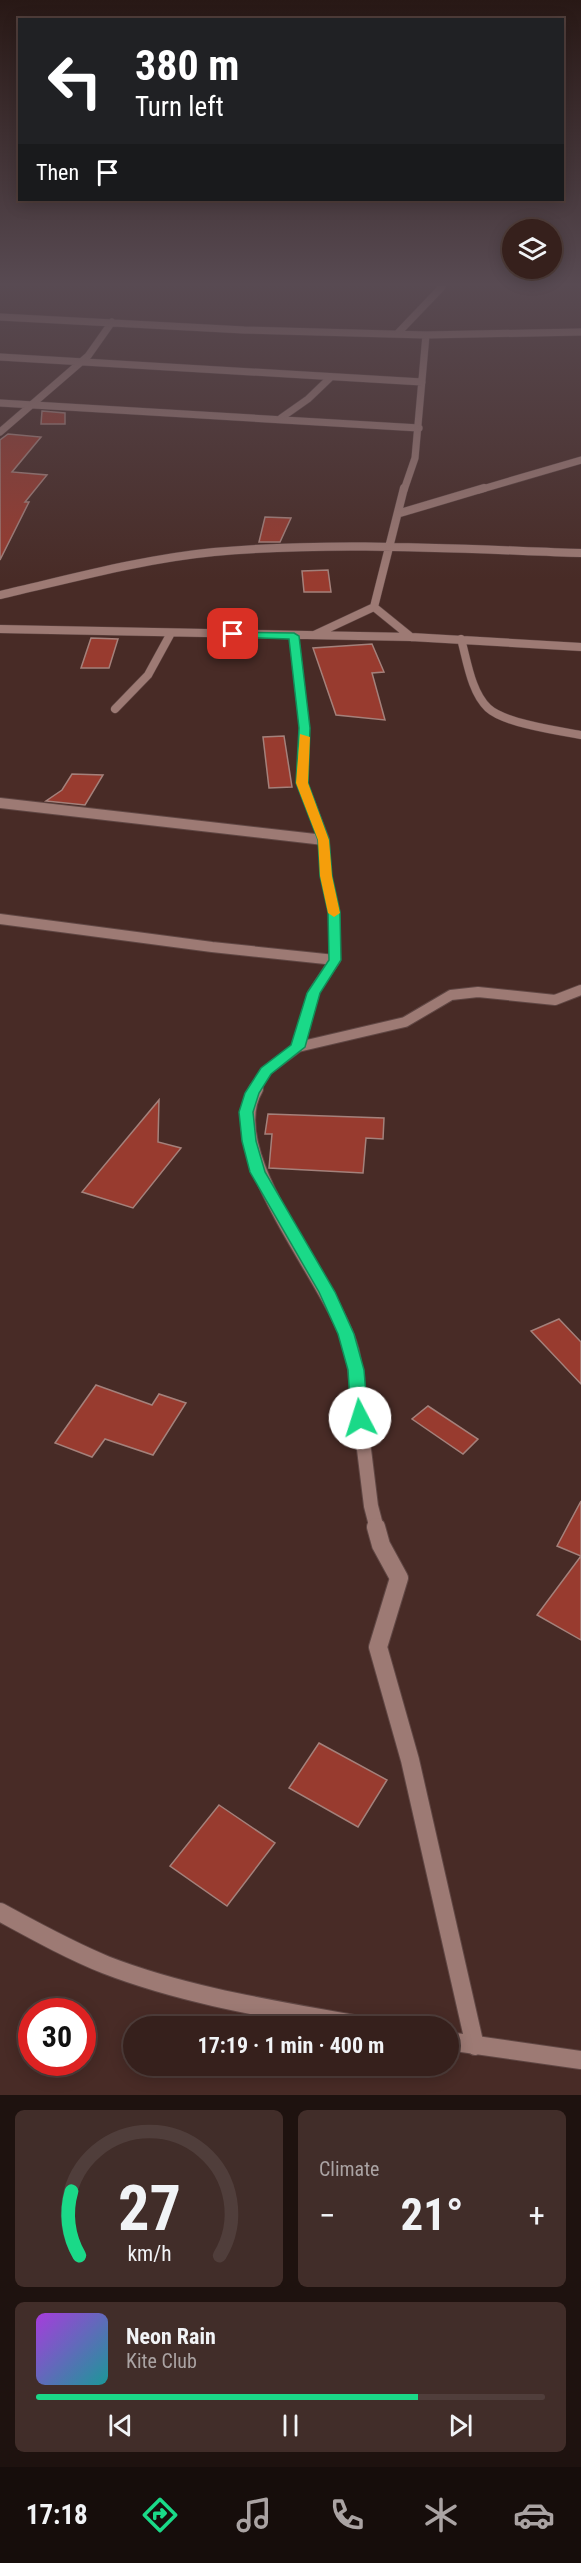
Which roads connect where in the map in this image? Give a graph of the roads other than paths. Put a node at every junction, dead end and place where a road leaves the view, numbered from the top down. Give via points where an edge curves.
1 (53, 385) edge
2 (323, 385) edge
3 (422, 385) edge
4 (0, 404) edge
5 (30, 405) junction
6 (281, 418) junction
7 (419, 428) junction
8 (0, 432) edge
9 (581, 460) edge
10 (400, 513) junction
11 (392, 548) junction
12 (581, 553) edge
13 (0, 596) edge
14 (374, 607) junction
15 (0, 629) edge
16 (171, 633) junction
17 (294, 636) junction
18 (310, 636) junction
19 (411, 637) junction
20 (461, 639) junction
21 (581, 647) edge
22 (115, 709) dead end
23 (581, 735) edge
24 (0, 803) edge
25 (324, 840) junction
26 (0, 919) edge
27 (335, 960) junction
28 (581, 990) edge
29 (298, 1047) junction
30 (0, 1912) edge
31 (310, 2016) edge
32 (459, 2043) edge
33 (475, 2046) junction
34 (581, 2060) edge

1 - 5 street
2 - 6 street
3 - 7 street
4 - 5 street
5 - 6 street
5 - 8 street
6 - 7 street
7 - 10 street
9 - 10 street
10 - 11 street
11 - 12 street
11 - 13 street via 214,552 162,559
11 - 14 street
14 - 18 street
14 - 19 street
15 - 16 street
16 - 17 street
16 - 22 street via 158,662 130,698
17 - 18 street
17 - 25 street via 305,728 302,783
18 - 19 street
19 - 20 street
20 - 21 street
20 - 23 street via 481,698 489,709
24 - 25 street
25 - 27 street via 334,912
26 - 27 street
27 - 29 street via 313,993
28 - 29 street via 555,1000 459,993 405,1022
29 - 33 street via 266,1071 252,1093 246,1112 249,1141 258,1172 333,1304 352,1351 371,1506 381,1545 399,1578 378,1647 410,1760
30 - 31 street via 74,1951 145,1977 246,2004
32 - 33 street
33 - 34 street

